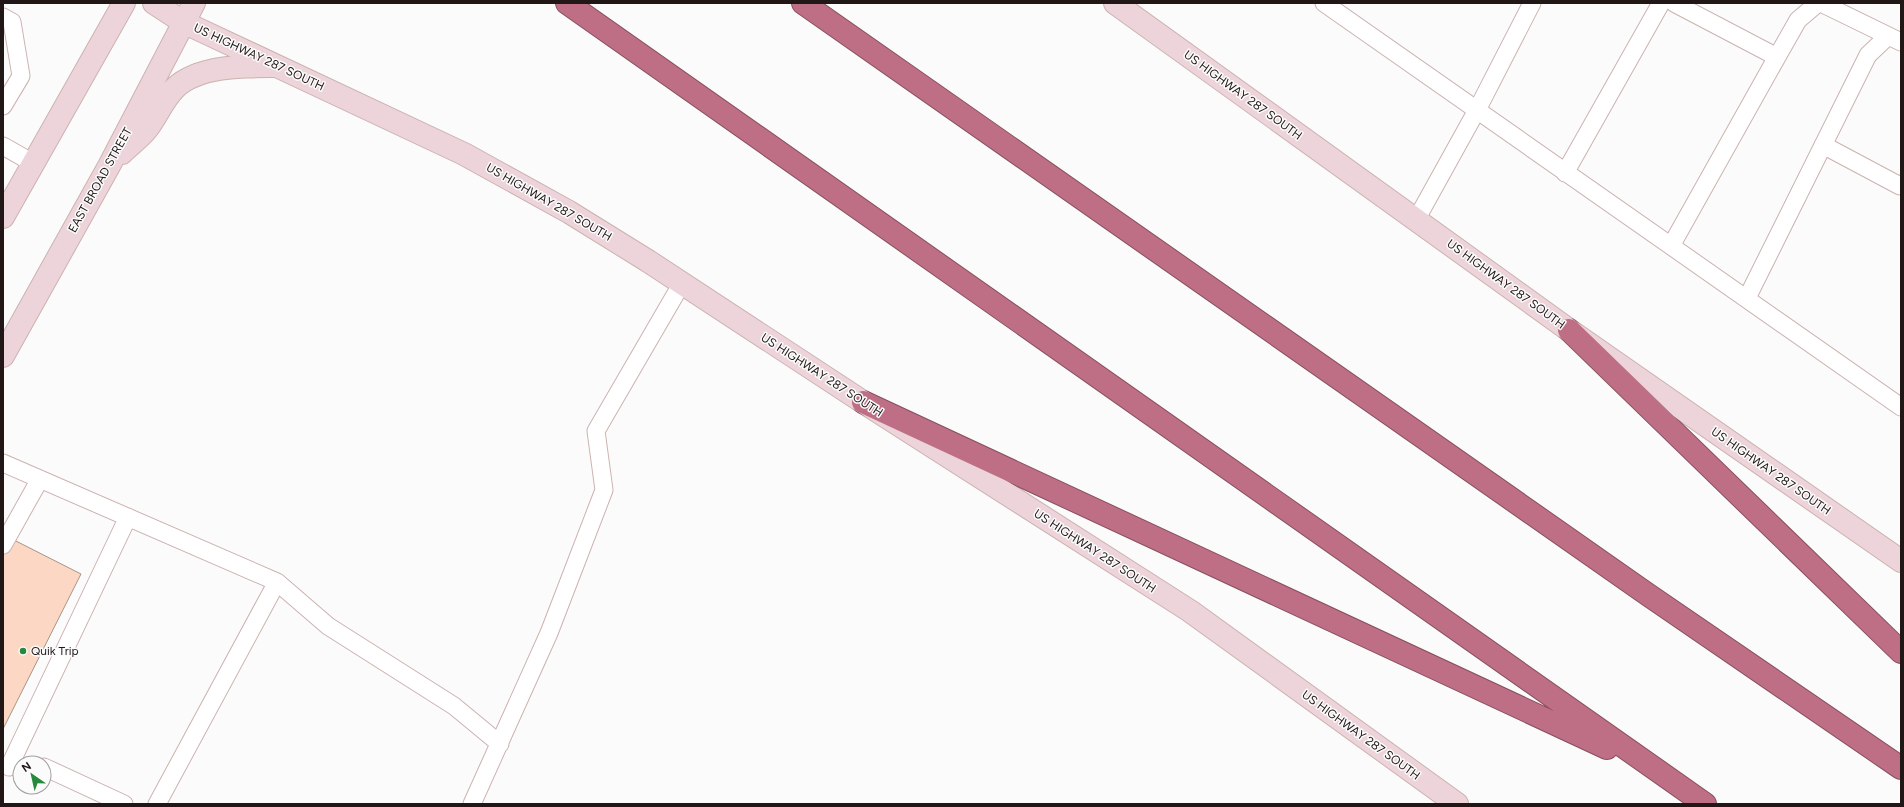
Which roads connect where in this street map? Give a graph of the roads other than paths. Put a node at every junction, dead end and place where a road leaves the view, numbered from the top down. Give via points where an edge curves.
1 (124, 3) edge
2 (154, 3) edge
3 (194, 3) edge
4 (567, 3) edge
5 (803, 3) edge
6 (1115, 3) edge
7 (1324, 3) edge
8 (1532, 3) edge
9 (1661, 3) edge
10 (1674, 3) edge
11 (1819, 3) edge
12 (3, 17) edge
13 (183, 22) junction
14 (1894, 39) edge
15 (1777, 57) junction
16 (276, 65) junction
17 (3, 106) edge
18 (1477, 110) junction
19 (1823, 145) junction
20 (3, 146) edge
21 (33, 163) junction
22 (109, 166) junction
23 (1565, 172) junction
24 (1901, 184) edge
25 (3, 217) edge
26 (1416, 220) junction
27 (1671, 246) junction
28 (682, 283) junction
29 (1747, 298) junction
30 (1569, 330) junction
31 (3, 356) edge
32 (862, 402) junction
33 (1901, 407) edge
34 (3, 463) edge
35 (40, 479) junction
36 (128, 517) junction
37 (3, 546) edge
38 (1901, 561) edge
39 (276, 582) junction
40 (1901, 652) edge
41 (500, 744) junction
42 (11, 767) edge
43 (1901, 768) edge
44 (52, 771) edge
45 (1659, 772) junction
46 (124, 804) edge
47 (157, 804) edge
48 (472, 804) edge
49 (1457, 804) edge
50 (1705, 804) edge

1 - 21 main road
2 - 13 main road, US HIGHWAY 287 SOUTH
3 - 13 main road, EAST BROAD STREET
4 - 45 highway
5 - 43 highway
6 - 26 main road, US HIGHWAY 287 SOUTH
7 - 18 lane
8 - 18 lane
9 - 23 lane
10 - 15 lane
11 - 14 lane
11 - 15 lane via 1798,20
12 - 17 lane via 12,22 21,76
13 - 16 main road, US HIGHWAY 287 SOUTH
13 - 22 main road, EAST BROAD STREET
14 - 19 lane via 1868,55
15 - 27 lane
16 - 22 main road via 234,66 186,80 175,88 162,104 147,129
16 - 28 main road, US HIGHWAY 287 SOUTH via 464,154 569,212
18 - 23 lane
18 - 26 lane
19 - 24 lane via 1900,186
19 - 29 lane
20 - 21 lane
21 - 25 main road
22 - 31 main road, EAST BROAD STREET
23 - 27 lane
26 - 30 main road, US HIGHWAY 287 SOUTH
27 - 29 lane
28 - 32 main road, US HIGHWAY 287 SOUTH
28 - 41 lane via 596,431 604,490 549,633
29 - 33 lane
30 - 38 main road, US HIGHWAY 287 SOUTH
30 - 40 highway
32 - 45 highway
32 - 49 main road, US HIGHWAY 287 SOUTH via 1190,611
34 - 35 lane
35 - 36 lane
35 - 37 lane
36 - 39 lane
36 - 42 lane
39 - 41 lane via 328,626 454,706
39 - 47 lane
41 - 48 lane
44 - 46 lane
45 - 50 highway

